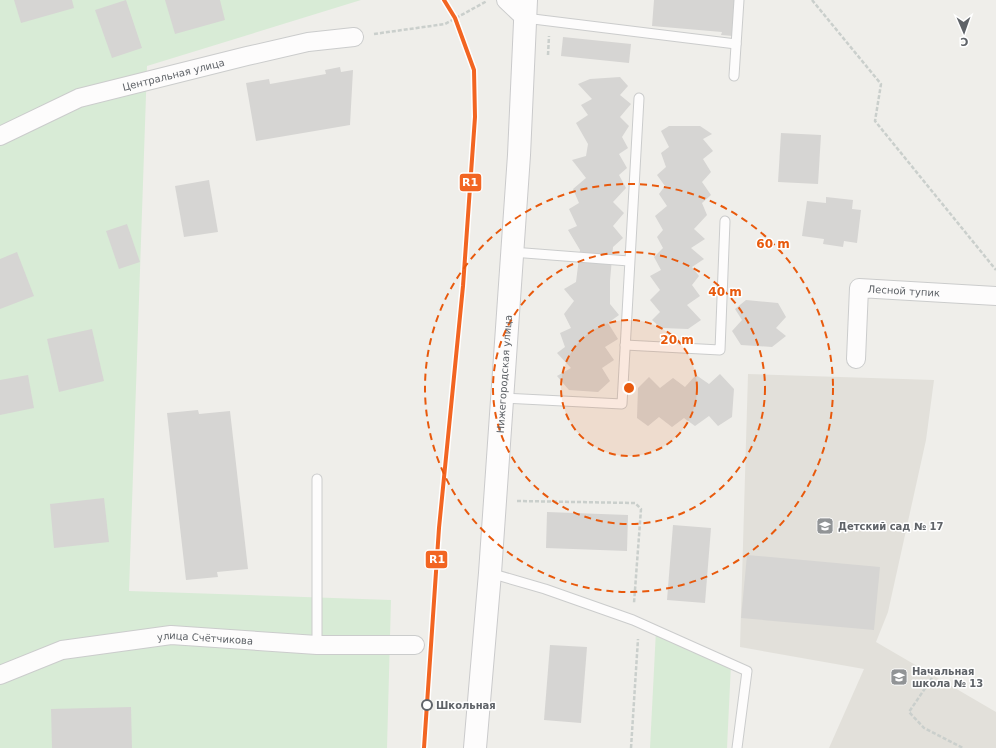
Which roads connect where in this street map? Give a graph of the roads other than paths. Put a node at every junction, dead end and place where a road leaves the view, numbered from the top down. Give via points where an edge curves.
1 (506, 0) edge
2 (739, 0) edge
3 (525, 9) edge
4 (354, 37) road end
5 (736, 44) junction
6 (734, 76) dead end
7 (639, 98) dead end
8 (0, 136) edge
9 (725, 221) dead end
10 (512, 252) junction
11 (629, 261) junction
12 (996, 296) edge
13 (625, 345) junction
14 (856, 359) dead end
15 (502, 398) junction
16 (318, 478) dead end
17 (490, 573) junction
18 (318, 645) junction
19 (415, 645) dead end
20 (0, 675) edge
21 (475, 748) edge
22 (737, 748) edge

1 - 3 street
2 - 5 lane
3 - 5 lane
3 - 10 street, Нижегородская улица
4 - 8 street, Центральная улица via 308,42 79,98
5 - 6 lane
7 - 11 lane
9 - 13 lane via 720,350
10 - 11 lane
10 - 15 street, Нижегородская улица
11 - 13 lane
12 - 14 street, Лесной тупик via 859,288
13 - 15 lane via 622,404
15 - 17 street, Нижегородская улица
16 - 18 lane
17 - 21 street, Нижегородская улица
17 - 22 lane via 636,621 747,671
18 - 19 street, улица Счётчикова
18 - 20 street, улица Счётчикова via 171,635 62,650

